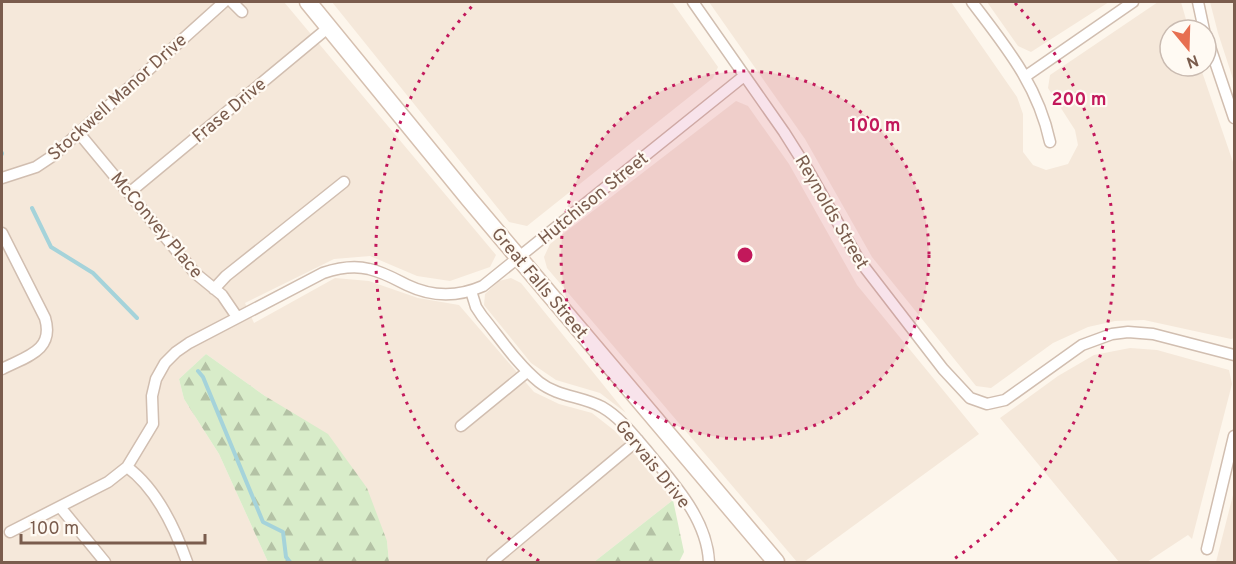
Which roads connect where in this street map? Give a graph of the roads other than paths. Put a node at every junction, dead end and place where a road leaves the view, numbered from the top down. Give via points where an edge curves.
1 (224, 2) edge
2 (232, 2) edge
3 (308, 2) edge
4 (693, 2) edge
5 (972, 2) edge
6 (1133, 2) edge
7 (1198, 2) edge
8 (242, 12) dead end
9 (1201, 18) edge
10 (329, 27) junction
11 (1218, 71) edge
12 (744, 76) junction
13 (1026, 76) junction
14 (1234, 118) edge
15 (78, 132) junction
16 (1050, 142) dead end
17 (2, 178) edge
18 (344, 182) dead end
19 (129, 193) junction
20 (2, 233) edge
21 (519, 257) junction
22 (214, 289) junction
23 (471, 291) junction
24 (237, 317) junction
25 (1234, 355) edge
26 (2, 369) edge
27 (527, 372) junction
28 (461, 426) dead end
29 (1234, 436) edge
30 (638, 440) junction
31 (127, 467) junction
32 (60, 507) junction
33 (10, 532) dead end
34 (1207, 549) dead end
35 (105, 562) edge
36 (187, 562) edge
37 (492, 562) edge
38 (709, 562) edge
39 (776, 562) edge

1 - 15 street, Stockwell Manor Drive
2 - 8 street
3 - 10 main road, Great Falls Street
4 - 12 street, Reynolds Street
5 - 13 street
6 - 13 street
7 - 9 street
10 - 19 street, Frase Drive
10 - 21 main road, Great Falls Street
11 - 14 street
12 - 21 street, Hutchison Street
12 - 25 street, Reynolds Street via 784,132 875,283 970,398 987,404 1005,400 1082,345 1112,334 1153,334
13 - 16 street via 1045,117
15 - 17 street, Stockwell Manor Drive via 44,162
15 - 19 street, McConvey Place
18 - 22 street
19 - 22 street, McConvey Place via 195,273
20 - 26 street via 45,318 48,333 35,352
21 - 23 street, Hutchison Street
21 - 39 main road, Great Falls Street
22 - 24 street, McConvey Place
23 - 24 street, Hutchison Street via 423,291 367,268 338,268
23 - 27 street, Gervais Drive via 482,316
24 - 31 street, Hutchison Street via 189,343 165,363 152,396 153,424
27 - 28 street
27 - 30 street, Gervais Drive via 552,391 601,406
29 - 34 street
30 - 37 street
30 - 38 street, Gervais Drive via 688,502
31 - 32 street via 108,482
31 - 36 street via 156,498
32 - 33 street
32 - 35 street

